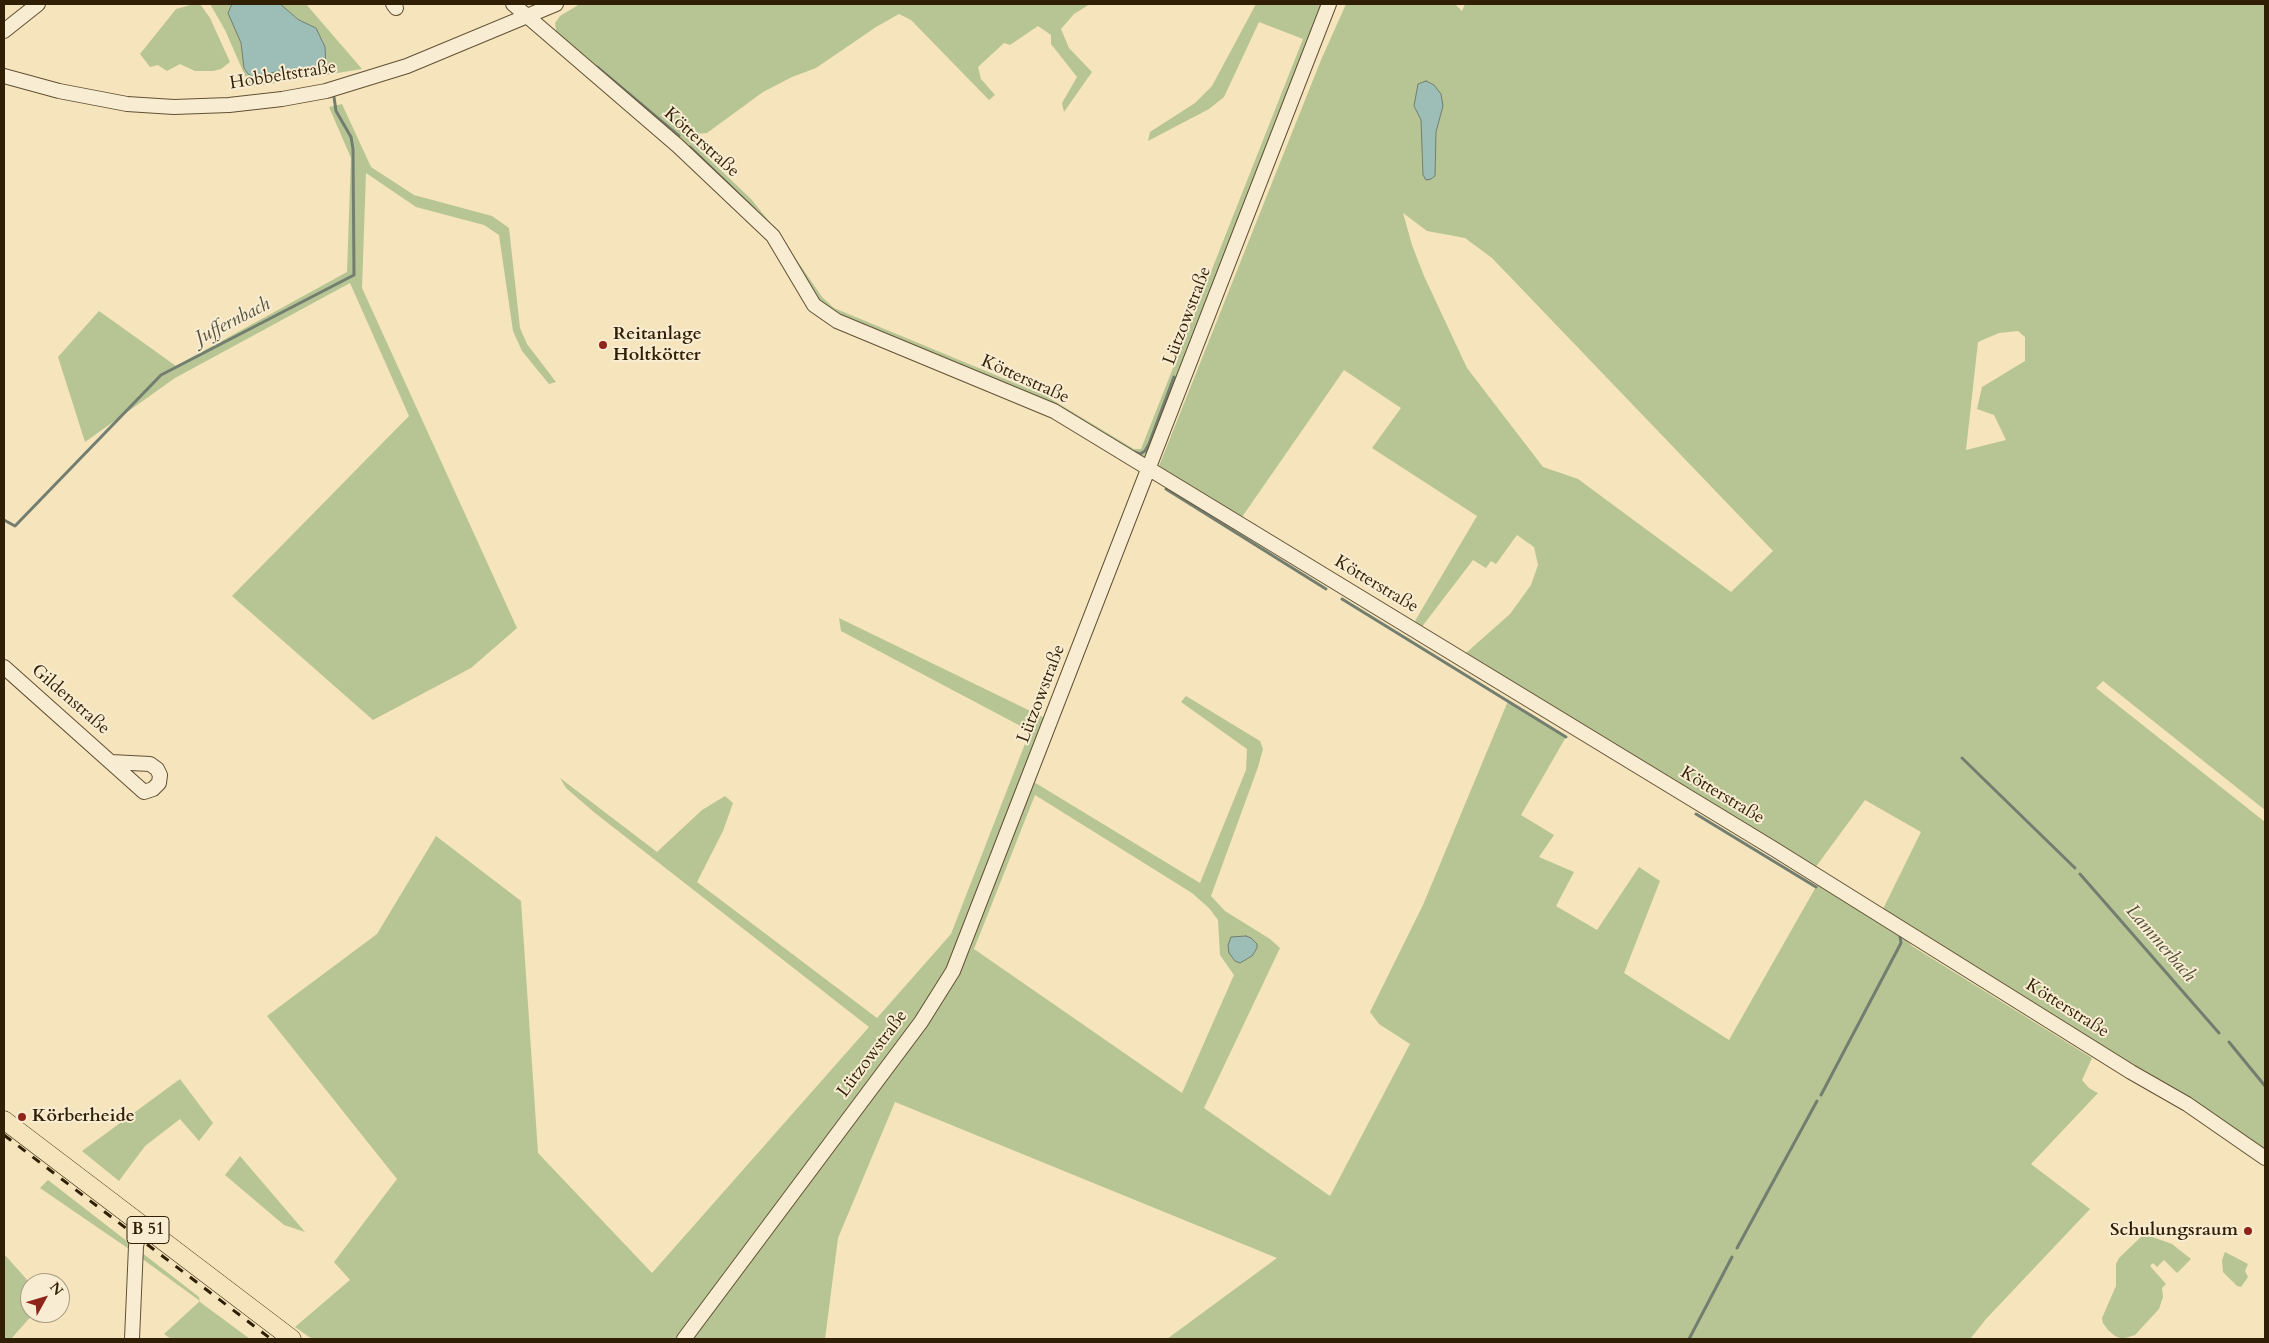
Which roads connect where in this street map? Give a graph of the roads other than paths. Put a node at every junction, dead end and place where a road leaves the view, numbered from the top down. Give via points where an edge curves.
1 (513, 4) edge
2 (556, 4) edge
3 (1329, 4) edge
4 (32, 6) edge
5 (527, 16) junction
6 (4, 31) edge
7 (4, 76) edge
8 (1149, 468) junction
9 (4, 667) edge
10 (111, 762) dead end
11 (4, 1120) edge
12 (2265, 1158) edge
13 (146, 1228) junction
14 (132, 1339) edge
15 (292, 1339) edge
16 (684, 1339) edge

1 - 5 street, Kötterstraße
2 - 5 street, Hobbeltstraße
3 - 8 street, Lützowstraße
4 - 6 street
5 - 7 street, Hobbeltstraße via 375,77 282,99 229,105 127,104 74,95
5 - 8 street, Kötterstraße via 678,146 773,236 814,305 838,321 1054,411
8 - 12 street, Kötterstraße via 2188,1104
8 - 16 street, Lützowstraße via 953,971 921,1022
9 - 10 street, Gildenstraße
11 - 13 main road, B 51
13 - 14 street via 136,1246
13 - 15 main road, B 51

